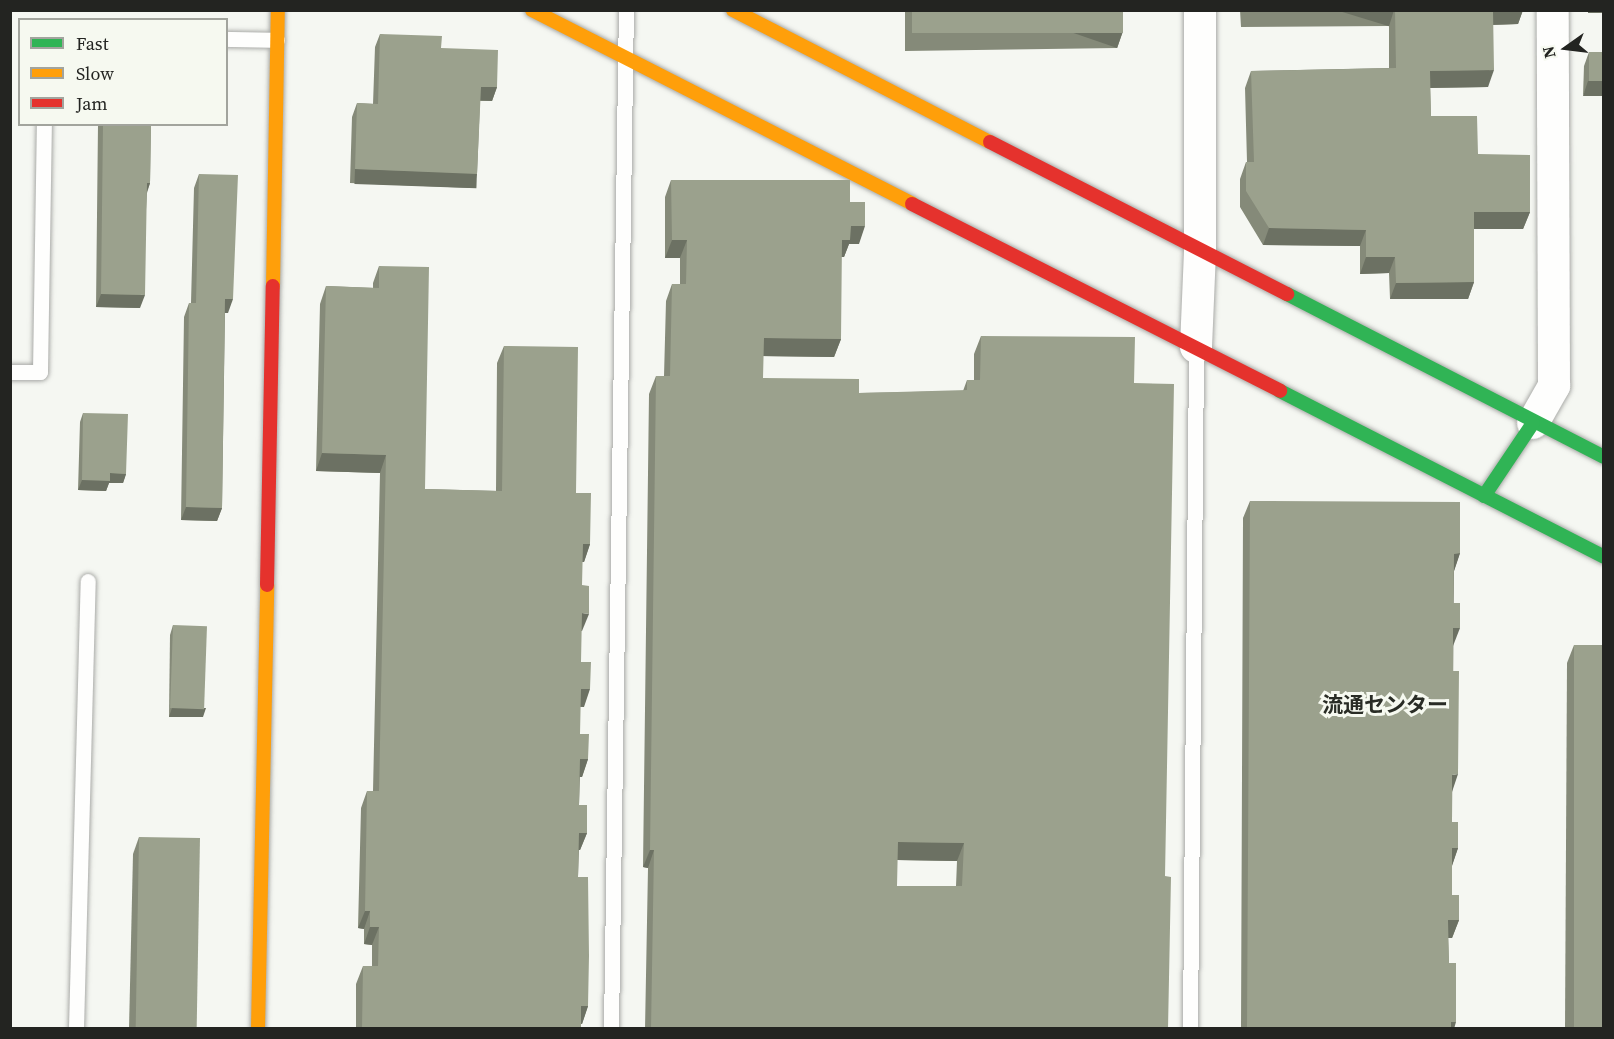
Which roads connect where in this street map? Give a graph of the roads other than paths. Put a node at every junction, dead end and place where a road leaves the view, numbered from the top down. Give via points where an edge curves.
1 (278, 10) edge
2 (532, 10) edge
3 (626, 10) edge
4 (733, 10) edge
5 (1200, 10) edge
6 (1552, 10) edge
7 (228, 39) edge
8 (277, 40) junction
9 (627, 62) junction
10 (44, 126) edge
11 (1200, 251) junction
12 (1196, 347) junction
13 (10, 372) edge
14 (1533, 423) junction
15 (1604, 457) edge
16 (1484, 496) junction
17 (1604, 557) edge
18 (88, 581) dead end
19 (76, 1029) edge
20 (258, 1029) edge
21 (611, 1029) edge
22 (1190, 1029) edge

1 - 8 street
2 - 9 street
3 - 9 lane
4 - 11 street
5 - 11 street
6 - 14 street via 1554,386
7 - 8 lane
8 - 20 street
9 - 12 street
9 - 21 lane
10 - 13 lane via 40,372
11 - 12 street
11 - 14 street
12 - 16 street
12 - 22 lane
14 - 15 street
14 - 16 street
16 - 17 street
18 - 19 lane

